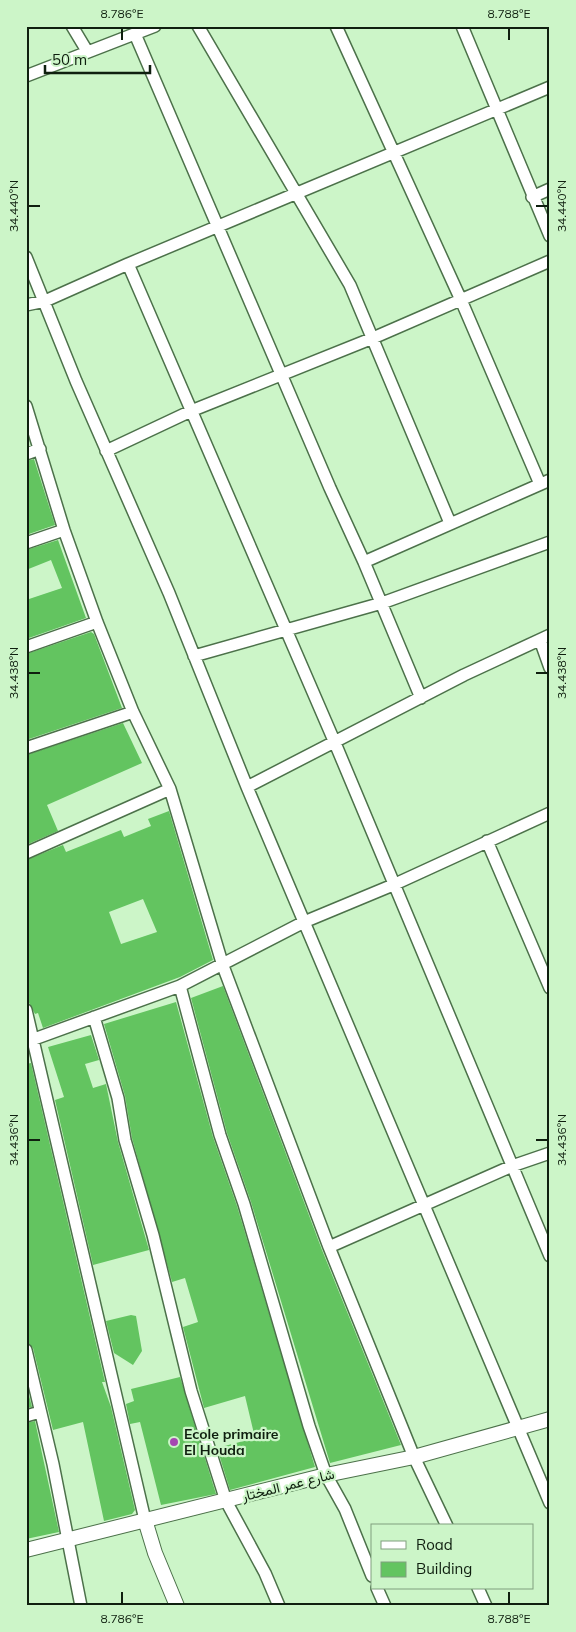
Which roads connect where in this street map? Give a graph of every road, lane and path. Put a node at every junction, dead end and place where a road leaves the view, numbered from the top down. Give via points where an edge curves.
1 (72, 26) edge
2 (155, 26) edge
3 (198, 26) edge
4 (336, 26) edge
5 (462, 26) edge
6 (135, 34) junction
7 (87, 51) junction
8 (26, 76) edge
9 (550, 88) edge
10 (497, 111) junction
11 (394, 154) junction
12 (550, 189) edge
13 (298, 194) junction
14 (532, 196) junction
15 (218, 227) junction
16 (550, 236) edge
17 (26, 257) edge
18 (550, 261) edge
19 (128, 264) junction
20 (461, 300) junction
21 (45, 301) junction
22 (26, 305) edge
23 (373, 338) junction
24 (282, 375) junction
25 (26, 406) edge
26 (191, 411) junction
27 (40, 449) junction
28 (106, 451) junction
29 (26, 454) edge
30 (546, 485) edge
31 (450, 524) junction
32 (64, 530) junction
33 (550, 542) edge
34 (26, 543) edge
35 (364, 562) junction
36 (382, 603) junction
37 (97, 622) junction
38 (286, 631) junction
39 (545, 638) edge
40 (26, 646) edge
41 (194, 656) junction
42 (550, 668) edge
43 (421, 698) junction
44 (133, 712) junction
45 (335, 743) junction
46 (26, 748) edge
47 (247, 787) junction
48 (170, 789) junction
49 (550, 813) edge
50 (487, 841) junction
51 (26, 853) edge
52 (393, 885) junction
53 (304, 922) junction
54 (223, 966) junction
55 (180, 986) junction
56 (550, 988) edge
57 (26, 1010) edge
58 (94, 1017) junction
59 (29, 1040) edge
60 (550, 1153) edge
61 (512, 1166) junction
62 (424, 1204) junction
63 (329, 1247) junction
64 (550, 1256) edge
65 (26, 1350) edge
66 (40, 1412) junction
67 (26, 1416) edge
68 (550, 1419) edge
69 (517, 1428) junction
70 (414, 1457) junction
71 (326, 1475) junction
72 (226, 1501) junction
73 (550, 1503) edge
74 (145, 1520) junction
75 (446, 1524) edge
76 (68, 1540) junction
77 (26, 1550) edge
78 (371, 1574) edge
79 (379, 1590) edge
80 (479, 1590) edge
81 (81, 1606) edge
82 (177, 1606) edge
83 (279, 1606) edge
84 (385, 1606) edge
85 (486, 1606) edge

1 - 7 street
2 - 6 street
3 - 13 street
4 - 11 street
5 - 10 street
6 - 7 street
6 - 15 street
7 - 8 street
9 - 10 street
10 - 11 street
10 - 14 street
11 - 13 street
11 - 20 street
12 - 14 street
13 - 15 street
13 - 23 street via 350,285
14 - 16 street
15 - 19 street
15 - 24 street
17 - 21 street
18 - 20 street
19 - 21 street
19 - 26 street
20 - 23 street
20 - 30 street
21 - 22 street
21 - 28 street
23 - 24 street
23 - 31 street
24 - 26 street
24 - 35 street
25 - 27 street
26 - 28 street
26 - 38 street
27 - 29 street
27 - 32 street
28 - 41 street
30 - 31 street
31 - 35 street
32 - 34 street
32 - 37 street
33 - 36 street
35 - 36 street
36 - 38 street
36 - 43 street
37 - 40 street
37 - 44 street
38 - 41 street
38 - 45 street
39 - 42 street
39 - 43 street
41 - 47 street
43 - 45 street
44 - 46 street
44 - 48 street
45 - 47 street
45 - 52 street
47 - 53 street
48 - 51 street
48 - 54 street
49 - 50 street
50 - 52 street
50 - 56 street
52 - 53 street
52 - 61 street
53 - 54 street
53 - 62 street
54 - 55 street
54 - 63 street
55 - 58 street
55 - 71 street via 220,1135
57 - 59 street
58 - 59 street
58 - 72 street via 118,1098 191,1391
59 - 74 street
60 - 61 street
61 - 62 street
61 - 64 street
62 - 63 street
62 - 69 street
63 - 70 street
65 - 66 street
66 - 67 street
66 - 76 street
68 - 69 street, شارع عمر المختار
69 - 70 street, شارع عمر المختار
69 - 73 street
70 - 71 street, شارع عمر المختار
70 - 75 street
71 - 72 street, شارع عمر المختار
71 - 78 street via 345,1509
72 - 74 street, شارع عمر المختار
72 - 83 street
74 - 76 street, شارع عمر المختار
74 - 82 street
76 - 77 street, شارع عمر المختار
76 - 81 street
79 - 84 street
80 - 85 street

